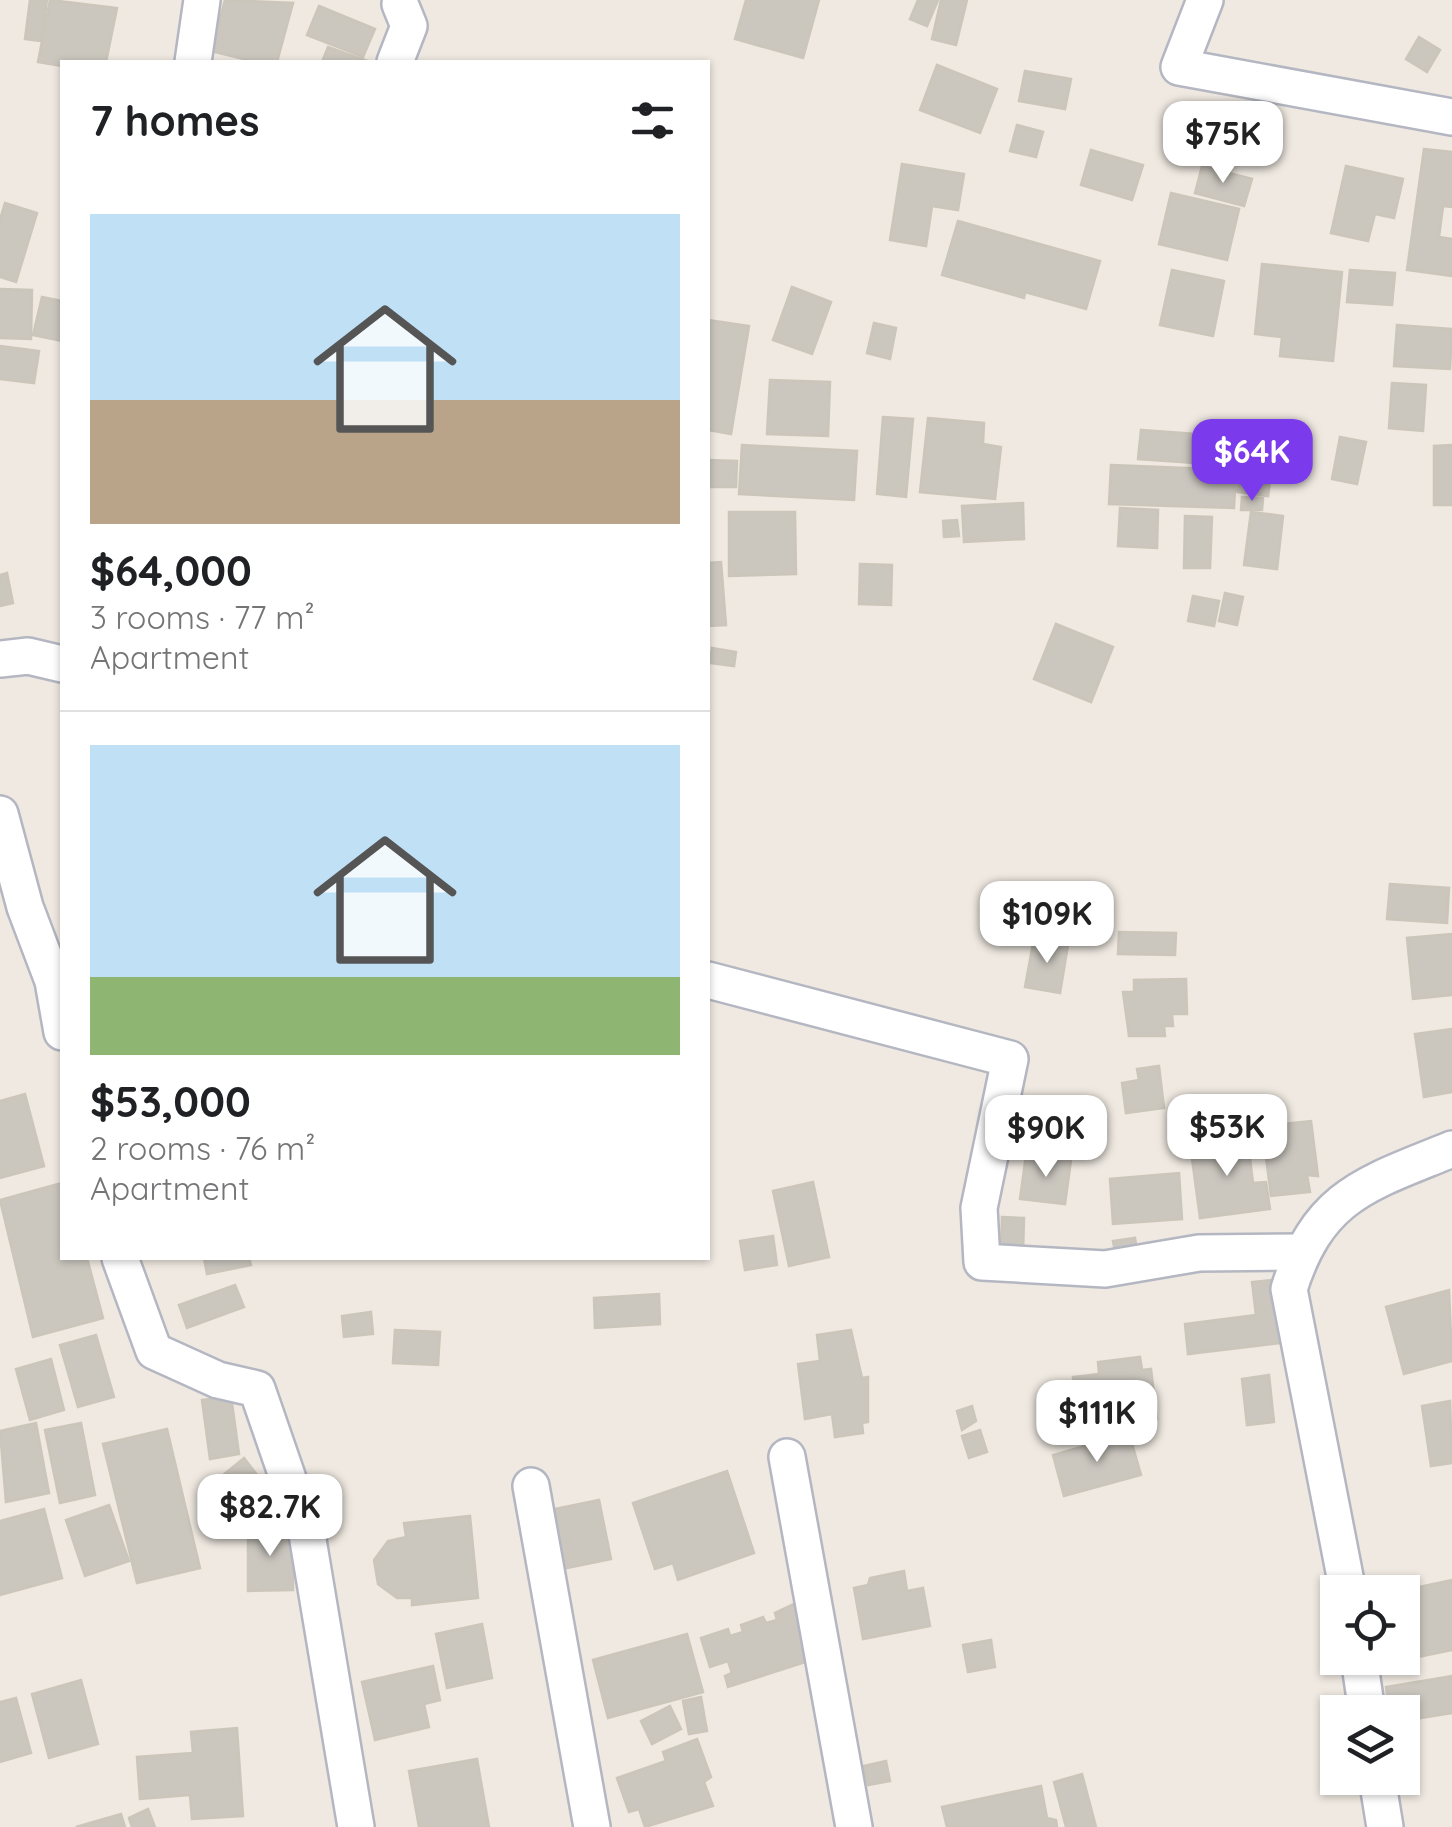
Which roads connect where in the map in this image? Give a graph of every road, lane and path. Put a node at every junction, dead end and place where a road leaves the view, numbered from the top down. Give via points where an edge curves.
1 (202, 0) edge
2 (1204, 0) edge
3 (396, 1) edge
4 (193, 60) edge
5 (397, 60) edge
6 (1452, 117) edge
7 (0, 658) edge
8 (60, 664) edge
9 (0, 814) edge
10 (710, 981) edge
11 (60, 1021) edge
12 (1452, 1149) edge
13 (1301, 1252) junction
14 (121, 1260) edge
15 (787, 1457) dead end
16 (532, 1486) dead end
17 (1345, 1575) edge
18 (1380, 1795) edge
19 (356, 1827) edge
20 (592, 1827) edge
21 (854, 1827) edge
22 (1385, 1827) edge

1 - 4 street
2 - 6 street via 1179,67
3 - 5 street via 409,26
7 - 8 street
9 - 11 street
10 - 13 street via 1010,1058 979,1208 982,1262 1105,1269 1199,1253
12 - 13 street via 1350,1194 1320,1220
13 - 17 street via 1289,1289
14 - 19 street via 154,1351 257,1390 306,1534
15 - 21 street
16 - 20 street
18 - 22 street

